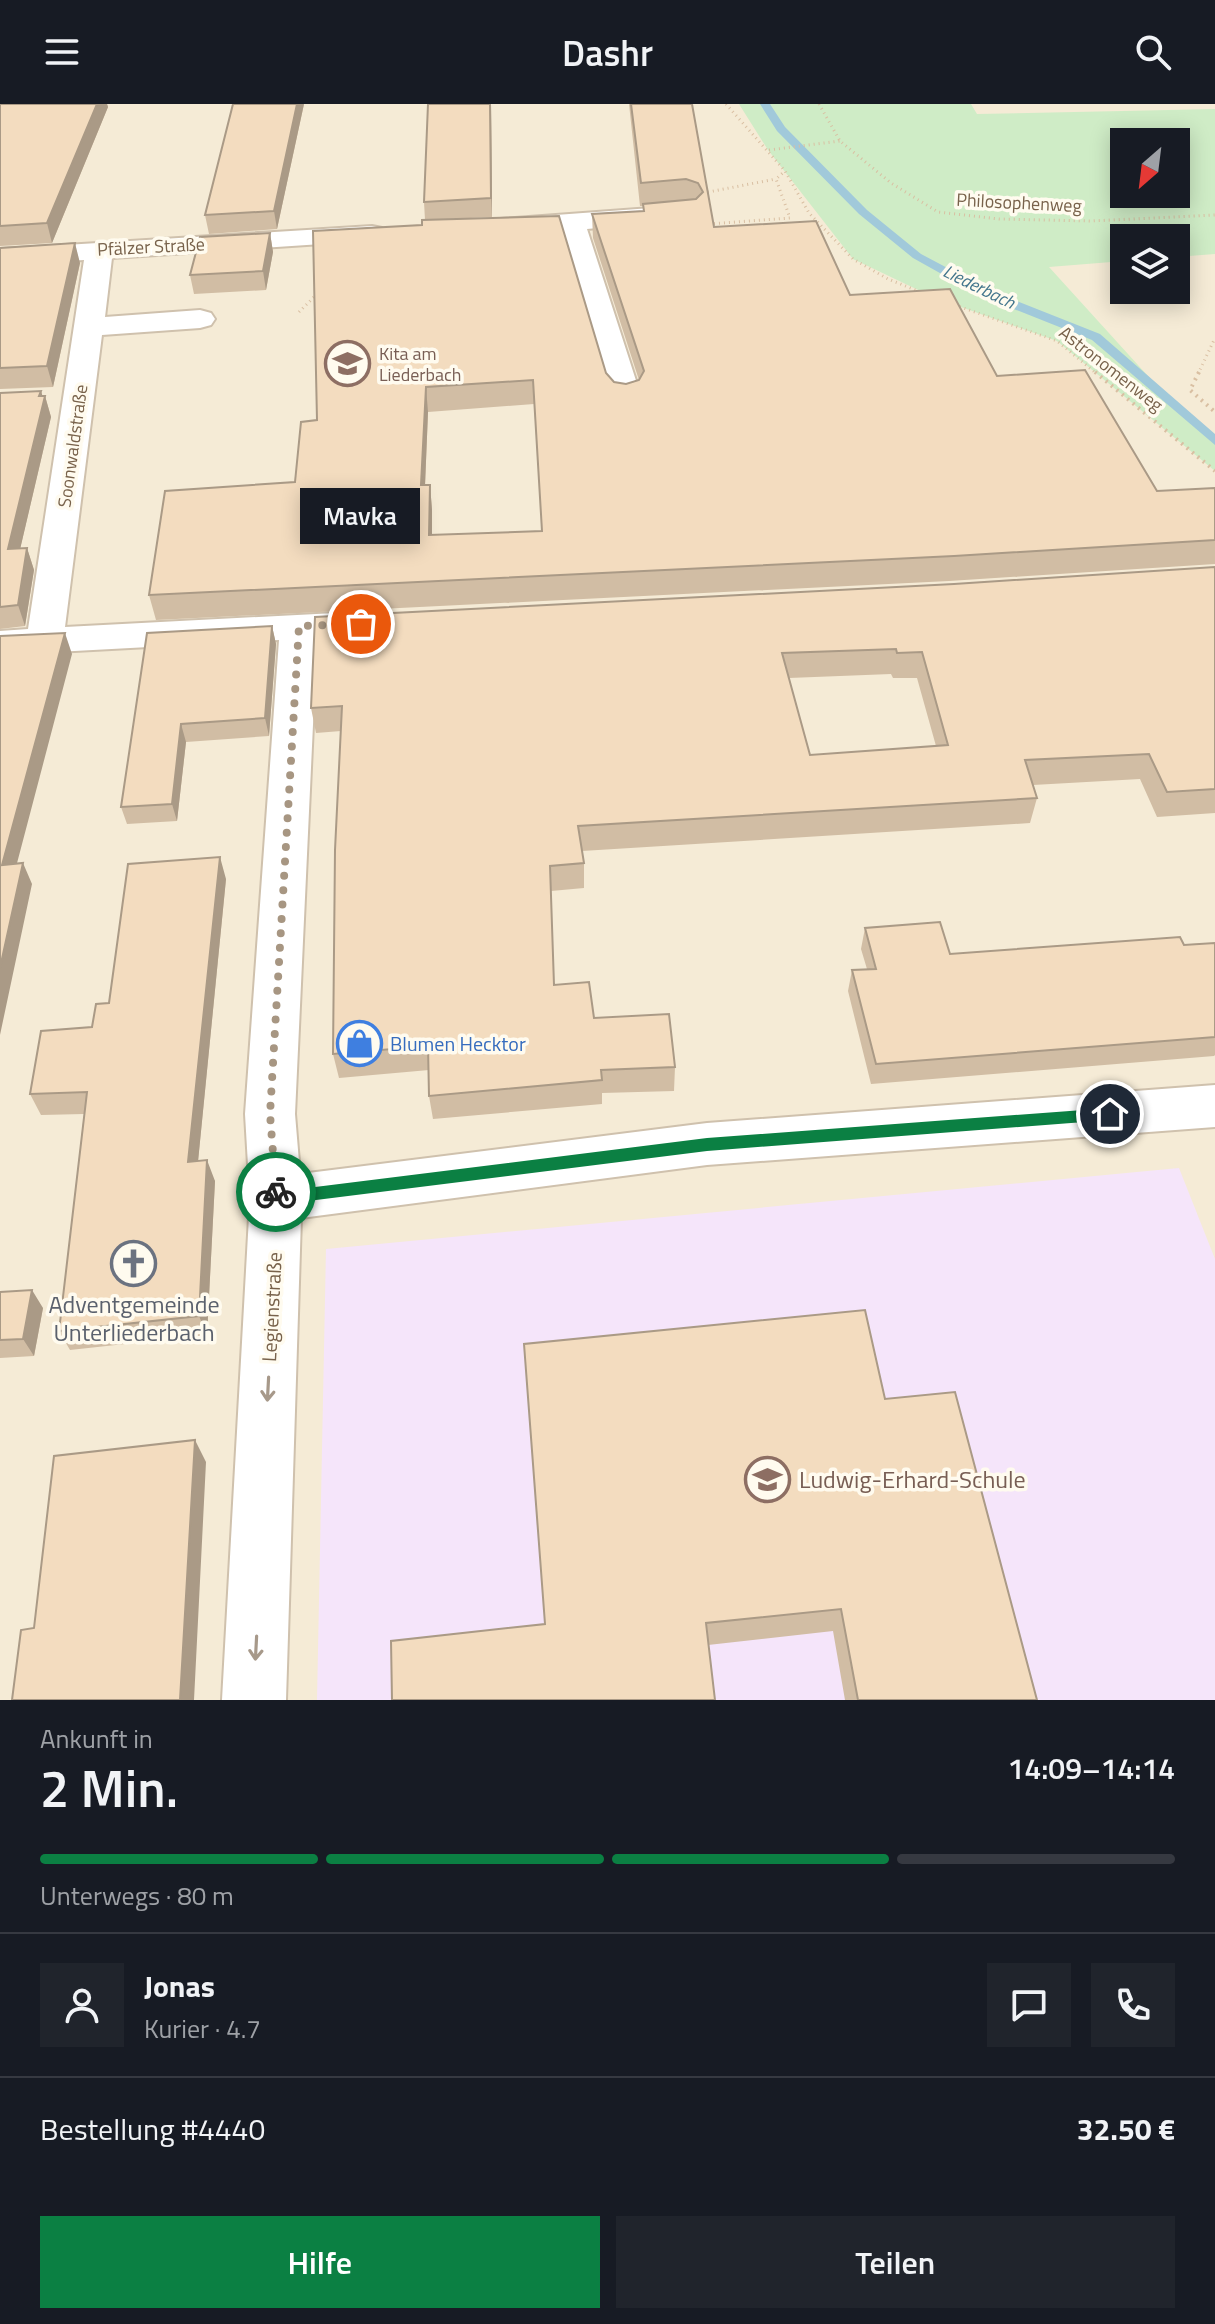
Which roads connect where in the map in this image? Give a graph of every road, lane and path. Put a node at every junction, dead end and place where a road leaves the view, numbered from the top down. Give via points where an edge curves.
1 (726, 104) edge
2 (819, 104) edge
3 (840, 141) junction
4 (768, 150) junction
5 (785, 171) junction
6 (776, 179) junction
7 (685, 213) junction
8 (1215, 215) edge
9 (571, 223) junction
10 (481, 228) edge
11 (406, 232) edge
12 (99, 251) junction
13 (0, 257) edge
14 (326, 292) edge
15 (933, 297) edge
16 (947, 302) edge
17 (299, 312) dead end
18 (200, 319) dead end
19 (90, 327) junction
20 (1215, 338) edge
21 (625, 396) edge
22 (1215, 412) edge
23 (1215, 471) edge
24 (410, 621) edge
25 (299, 626) junction
26 (45, 640) junction
27 (0, 643) edge
28 (1211, 1117) edge
29 (276, 1199) junction
30 (254, 1700) edge

1 - 4 path
2 - 3 path, Philosophenweg
3 - 4 path
3 - 8 path, Philosophenweg via 891,183 938,212 1091,221
4 - 5 path
5 - 6 path
5 - 15 path via 809,213 853,259
6 - 7 path via 701,193
6 - 7 path via 790,218 705,224
7 - 9 street
9 - 10 street
9 - 21 street
11 - 12 street, Pfälzer Straße
12 - 13 street, Pfälzer Straße
12 - 19 street, Soonwaldstraße
14 - 17 path
16 - 23 path, Astronomenweg via 1057,341
18 - 19 street
19 - 26 street, Soonwaldstraße via 67,399
20 - 22 path via 1190,390
24 - 25 street
25 - 26 street
25 - 29 street, Legienstraße via 270,1114
26 - 27 street
28 - 29 street via 707,1144
29 -> 30 street, Legienstraße

